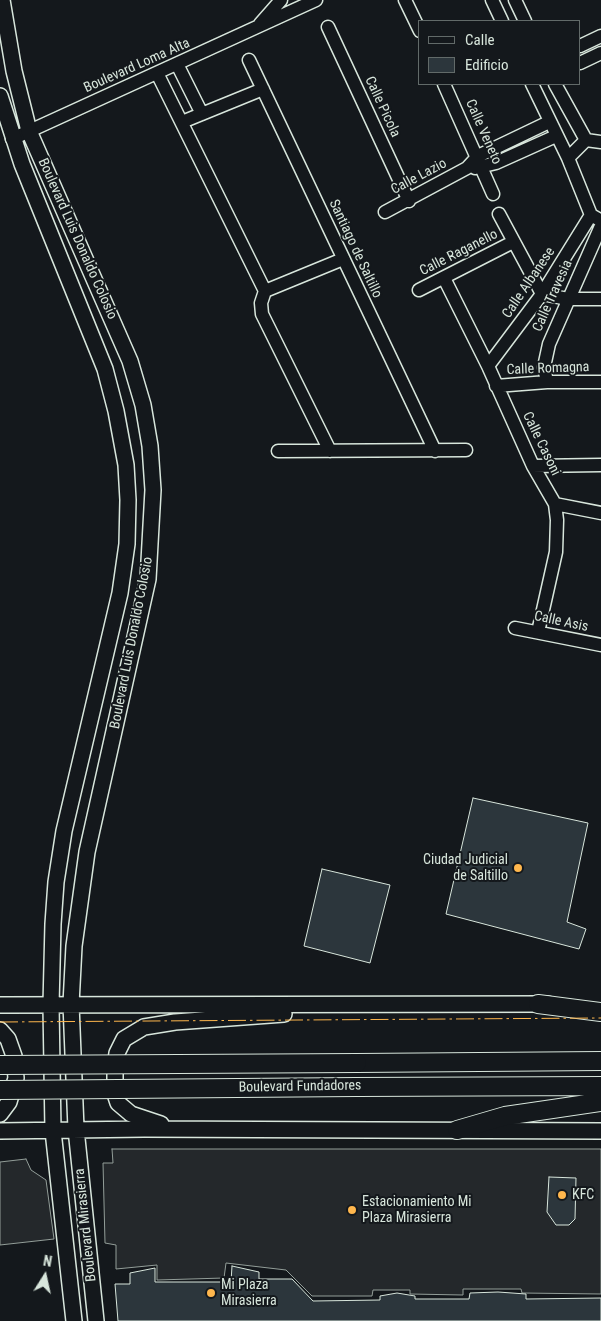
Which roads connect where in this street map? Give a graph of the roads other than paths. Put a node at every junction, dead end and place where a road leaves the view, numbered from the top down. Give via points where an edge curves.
1 (2, 0) edge
2 (280, 0) edge
3 (316, 0) edge
4 (405, 0) edge
5 (492, 0) edge
6 (515, 0) edge
7 (502, 20) edge
8 (525, 20) edge
9 (328, 27) dead end
10 (418, 27) edge
11 (257, 28) junction
12 (601, 36) edge
13 (581, 46) edge
14 (601, 53) edge
15 (249, 60) dead end
16 (581, 63) edge
17 (177, 64) junction
18 (158, 73) junction
19 (444, 85) edge
20 (535, 85) edge
21 (556, 85) edge
22 (263, 89) junction
23 (0, 96) edge
24 (202, 114) junction
25 (182, 122) junction
26 (550, 122) junction
27 (29, 131) junction
28 (556, 136) junction
29 (12, 138) junction
30 (586, 140) junction
31 (601, 142) edge
32 (568, 158) junction
33 (480, 162) junction
34 (493, 194) dead end
35 (409, 200) junction
36 (385, 212) dead end
37 (499, 214) dead end
38 (596, 218) edge
39 (601, 226) edge
40 (513, 242) junction
41 (344, 259) junction
42 (444, 278) junction
43 (419, 290) dead end
44 (265, 291) junction
45 (542, 294) junction
46 (568, 299) junction
47 (601, 300) edge
48 (488, 366) junction
49 (547, 382) junction
50 (601, 382) edge
51 (496, 386) junction
52 (330, 450) junction
53 (435, 450) junction
54 (466, 450) dead end
55 (278, 451) dead end
56 (601, 465) edge
57 (533, 466) junction
58 (555, 504) junction
59 (601, 513) edge
60 (515, 628) dead end
61 (538, 632) junction
62 (601, 645) edge
63 (601, 1003) edge
64 (0, 1004) edge
65 (71, 1004) junction
66 (538, 1004) junction
67 (51, 1005) junction
68 (358, 1006) junction
69 (601, 1012) edge
70 (0, 1030) edge
71 (601, 1061) edge
72 (0, 1064) edge
73 (601, 1086) edge
74 (0, 1090) edge
75 (601, 1102) edge
76 (0, 1114) edge
77 (76, 1129) junction
78 (178, 1129) junction
79 (458, 1130) junction
80 (601, 1130) edge
81 (0, 1131) edge
82 (53, 1131) junction
83 (74, 1321) edge
84 (96, 1321) edge

1 - 27 main road, Boulevard Luis Donaldo Colosio via 14,72
2 - 11 street, Boulevard Loma Alta
3 - 11 street, Boulevard Loma Alta
4 - 10 street
5 - 7 street
6 - 8 street
9 - 35 street, Calle Picola
11 - 17 street, Boulevard Loma Alta
12 - 13 street
14 - 16 street
15 - 22 street, Santiago de Saltillo
17 - 18 street, Boulevard Loma Alta
17 - 24 street
18 - 25 street
18 - 27 street, Boulevard Loma Alta
19 - 33 street, Calle Veneto
20 - 26 street
21 - 30 street
22 - 24 street
22 - 41 street, Santiago de Saltillo
23 - 29 main road, Boulevard Luis Donaldo Colosio
24 - 25 street
25 - 44 street
26 - 28 street
26 - 33 street, Calle Lazio
27 - 29 street, Boulevard Loma Alta
27 - 65 main road, Boulevard Luis Donaldo Colosio via 130,361 143,405 153,490 146,588 87,852 76,927
28 - 32 street
28 - 33 street, Calle Lazio
29 - 67 main road, Boulevard Luis Donaldo Colosio via 105,369 124,456 128,500 127,544 120,593 60,859 53,924
30 - 31 street
30 - 32 street
32 - 38 street
33 - 34 street, Calle Veneto
33 - 35 street, Calle Lazio
35 - 36 street, Calle Lazio
37 - 40 street
38 - 45 street, Calle Albanese
39 - 46 street, Calle Travesia
40 - 42 street, Calle Raganello
40 - 45 street
41 - 44 street
41 - 53 street, Santiago de Saltillo
42 - 43 street, Calle Raganello
42 - 48 street, Calle Casoni
44 - 52 street via 262,314
45 - 46 street
45 - 48 street, Calle Albanese
46 - 47 street
46 - 49 street, Calle Travesia via 548,344 544,367
48 - 51 street, Calle Casoni
49 - 50 street, Calle Romagna
49 - 51 street, Calle Romagna
51 - 57 street, Calle Casoni
52 - 53 street
52 - 55 street
53 - 54 street
56 - 57 street
57 - 58 street, Calle Casoni
58 - 59 street
58 - 61 street, Calle Casoni via 558,520 556,552
60 - 61 street, Calle Asis
61 - 62 street, Calle Asis
63 - 66 main road
64 - 67 main road
65 - 67 main road
65 - 68 main road
65 - 77 main road, Boulevard Luis Donaldo Colosio
66 - 68 main road
66 - 69 highway
67 - 82 main road, Boulevard Luis Donaldo Colosio
68 - 78 main road via 309,1013 175,1022 133,1032 124,1039 117,1053 114,1081 118,1103 131,1114
70 - 76 main road via 8,1039 14,1056 16,1078 9,1102
71 - 72 highway, Boulevard Fundadores, bridge
73 - 74 highway, Boulevard Fundadores, bridge
75 - 79 highway via 505,1116
77 - 78 main road
77 - 82 main road
77 - 84 main road, Boulevard Mirasierra
78 - 79 main road
79 - 80 main road
81 - 82 main road
82 - 83 main road, Boulevard Mirasierra

